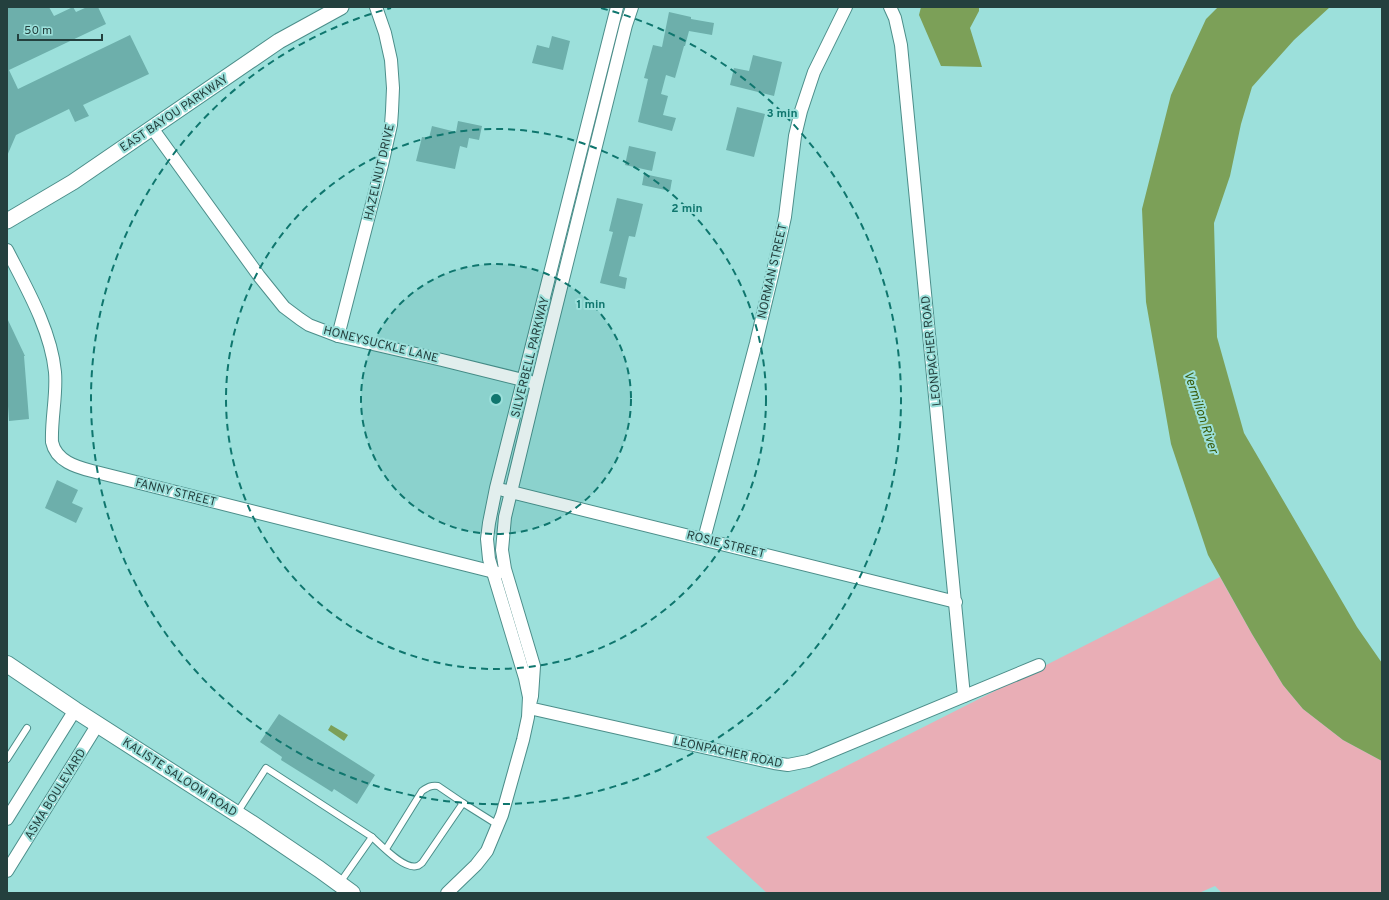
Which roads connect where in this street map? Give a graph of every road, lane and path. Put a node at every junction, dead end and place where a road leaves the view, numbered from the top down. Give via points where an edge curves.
1 (341, 7) edge
2 (376, 7) edge
3 (617, 7) edge
4 (632, 7) edge
5 (846, 7) edge
6 (890, 7) edge
7 (152, 128) junction
8 (7, 221) edge
9 (7, 250) edge
10 (338, 336) junction
11 (524, 381) junction
12 (537, 384) junction
13 (496, 488) junction
14 (511, 491) junction
15 (704, 539) junction
16 (493, 572) junction
17 (506, 574) junction
18 (956, 602) junction
19 (7, 664) edge
20 (1039, 665) dead end
21 (964, 696) junction
22 (529, 708) junction
23 (75, 710) junction
24 (98, 724) junction
25 (28, 728) dead end
26 (7, 759) edge
27 (463, 803) junction
28 (236, 813) junction
29 (7, 819) edge
30 (498, 825) junction
31 (372, 837) junction
32 (386, 849) junction
33 (9, 865) edge
34 (346, 888) edge
35 (446, 893) edge

1 - 7 street, EAST BAYOU PARKWAY via 280,41
2 - 10 street, HAZELNUT DRIVE via 391,60 391,125
3 - 11 street, SILVERBELL PARKWAY
4 - 12 street, SILVERBELL PARKWAY
5 - 15 street, NORMAN STREET via 814,72 801,111 772,276
6 - 18 street, LEONPACHER ROAD via 901,45
7 - 8 street, EAST BAYOU PARKWAY via 73,182
7 - 10 street, HONEYSUCKLE LANE via 284,307 309,324
9 - 16 street, FANNY STREET via 50,345 55,373 52,442 55,450 68,463
10 - 11 street, HONEYSUCKLE LANE
11 - 12 street, HONEYSUCKLE LANE
11 - 13 street, SILVERBELL PARKWAY
12 - 14 street, SILVERBELL PARKWAY
13 - 14 street, ROSIE STREET
13 - 16 street, SILVERBELL PARKWAY via 487,539
14 - 15 street, ROSIE STREET
14 - 17 street, SILVERBELL PARKWAY via 505,517 502,550
15 - 18 street, ROSIE STREET
16 - 17 street, FANNY STREET
16 - 22 street, SILVERBELL PARKWAY via 521,663
17 - 22 street, SILVERBELL PARKWAY via 533,659 534,678
18 - 21 street, LEONPACHER ROAD
19 - 23 main road, KALISTE SALOOM ROAD
20 - 21 street, LEONPACHER ROAD
21 - 22 street, LEONPACHER ROAD via 808,761 788,765
22 - 30 street, SILVERBELL PARKWAY via 523,740
23 - 24 main road, KALISTE SALOOM ROAD
23 - 29 street
24 - 28 main road, KALISTE SALOOM ROAD
24 - 33 street, ASMA BOULEVARD
25 - 26 lane
27 - 30 lane
27 - 32 lane via 422,863 409,866
27 - 32 lane via 438,786 428,786 422,791
28 - 31 lane via 266,768
28 - 34 main road, KALISTE SALOOM ROAD
30 - 35 street, SILVERBELL PARKWAY via 487,850 476,865
31 - 32 lane
31 - 34 lane

